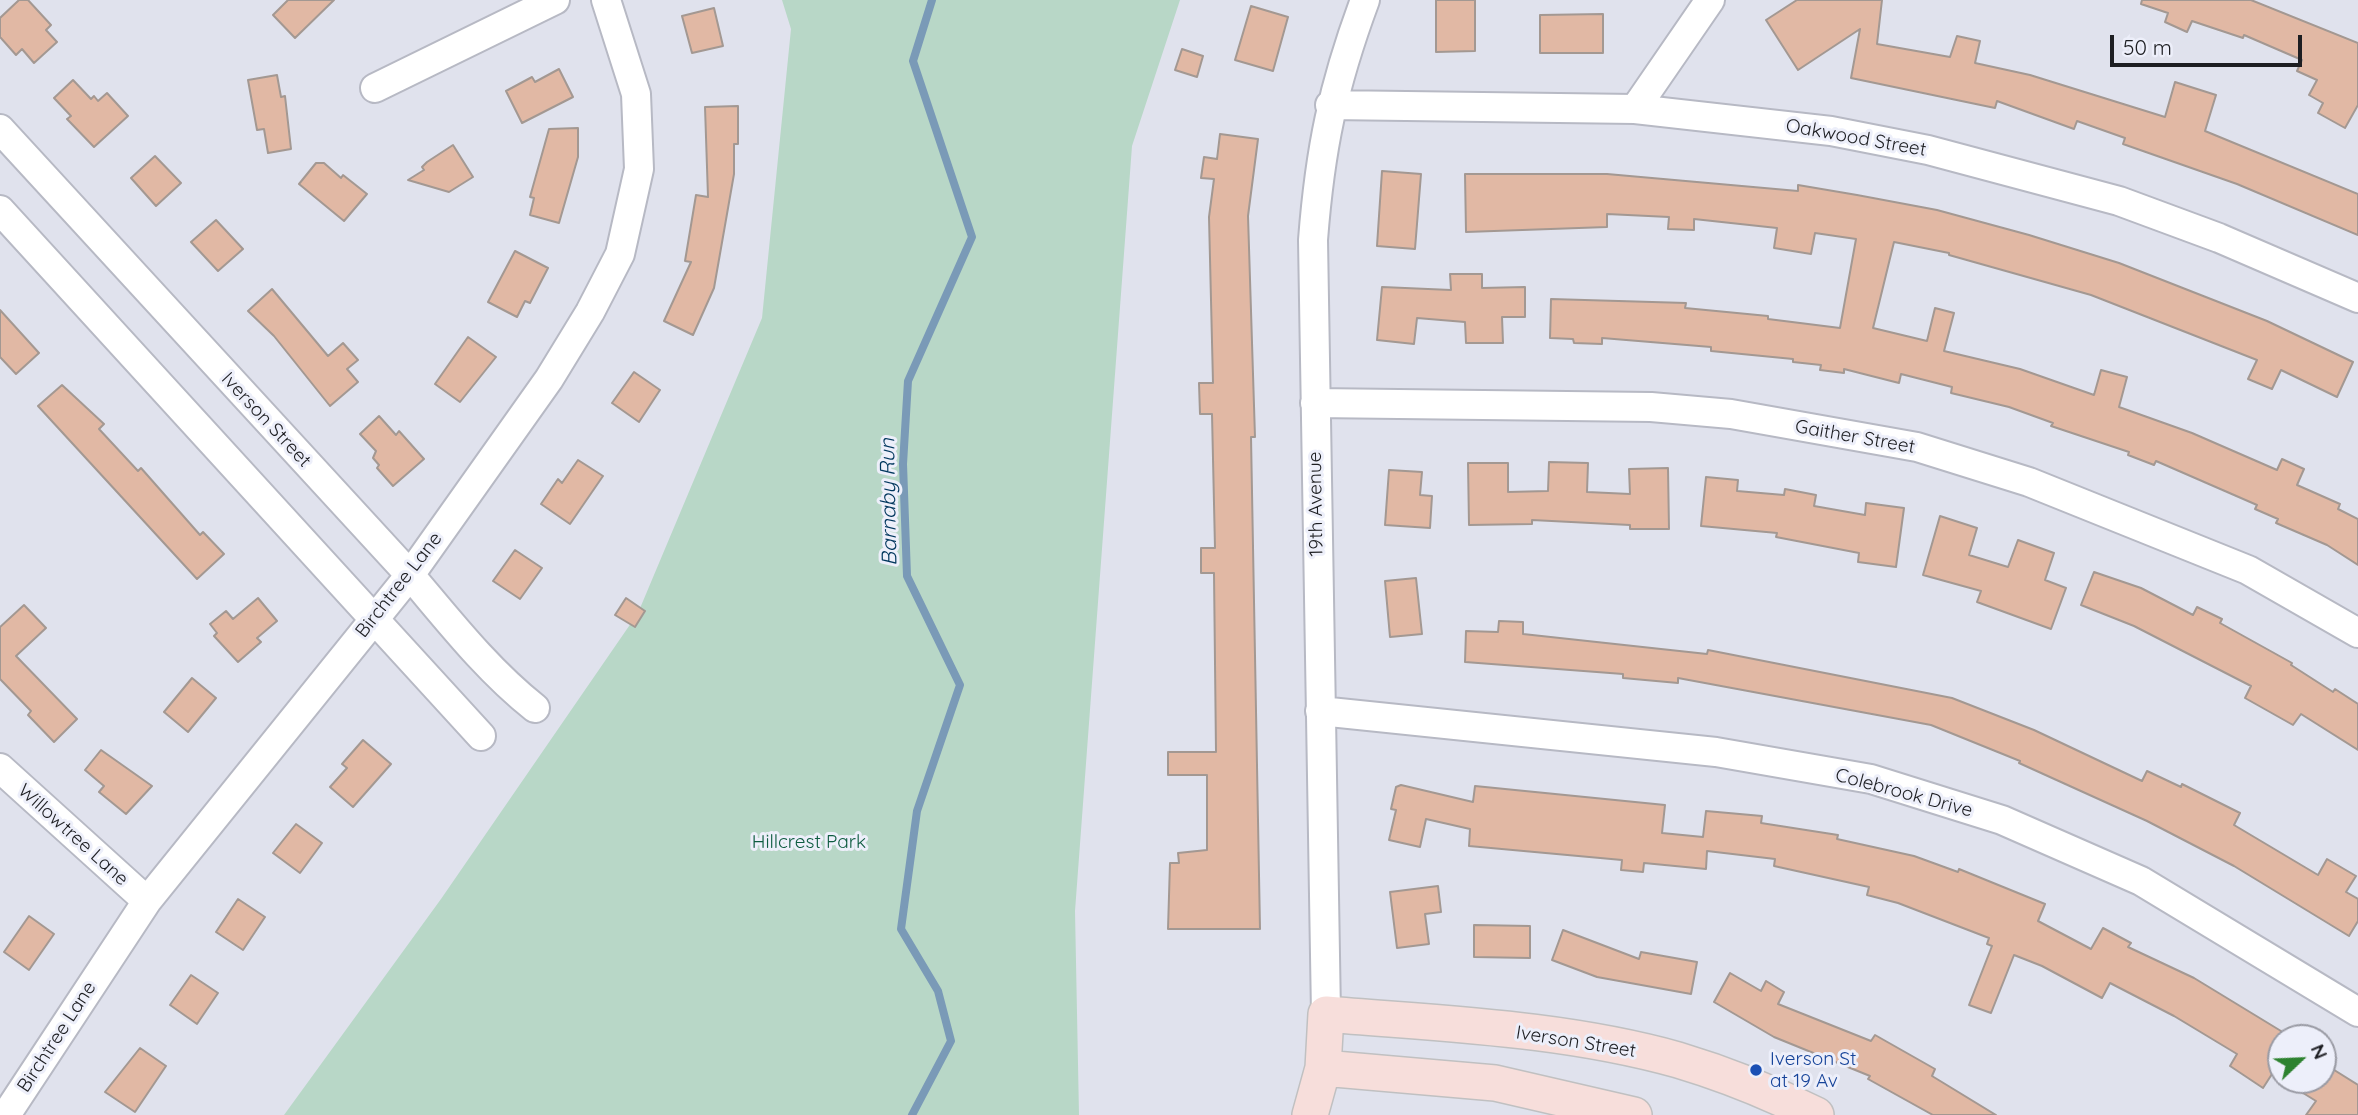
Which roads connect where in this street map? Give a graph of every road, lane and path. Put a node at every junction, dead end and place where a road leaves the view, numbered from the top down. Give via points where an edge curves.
1 (555, 0) edge
2 (606, 0) edge
3 (1365, 0) edge
4 (1710, 0) edge
5 (375, 88) dead end
6 (1330, 105) junction
7 (1635, 109) junction
8 (0, 129) edge
9 (0, 210) edge
10 (2358, 298) edge
11 (1315, 403) junction
12 (410, 575) junction
13 (374, 620) junction
14 (2358, 633) edge
15 (535, 708) dead end
16 (1320, 711) junction
17 (481, 736) dead end
18 (0, 768) edge
19 (146, 901) junction
20 (2358, 1012) edge
21 (1325, 1014) junction
22 (1322, 1068) junction
23 (6, 1115) edge
24 (1310, 1115) edge
25 (1634, 1115) edge
26 (1816, 1115) edge

1 - 5 street
2 - 12 street, Birchtree Lane via 626,57 639,123 639,169 620,254 549,379
3 - 6 street, 19th Avenue
4 - 7 street
6 - 7 street, Oakwood Street
6 - 11 street, 19th Avenue via 1312,240
7 - 10 street, Oakwood Street via 1831,131 2027,175 2207,233
8 - 12 street, Iverson Street
9 - 13 street
11 - 14 street, Gaither Street via 1651,407 1731,414 1917,447 2029,482 2248,570
11 - 16 street, 19th Avenue
12 - 13 street, Birchtree Lane
12 - 15 street, Iverson Street via 472,648
13 - 17 street
13 - 19 street, Birchtree Lane
16 - 20 street, Colebrook Drive via 1716,751 1871,779 2002,820 2141,881
16 - 21 street, 19th Avenue
18 - 19 street, Willowtree Lane
19 - 23 street, Birchtree Lane
21 - 22 main road
21 - 26 main road, Iverson Street via 1536,1033 1612,1046 1678,1060
22 - 24 main road
22 - 25 main road via 1495,1083

